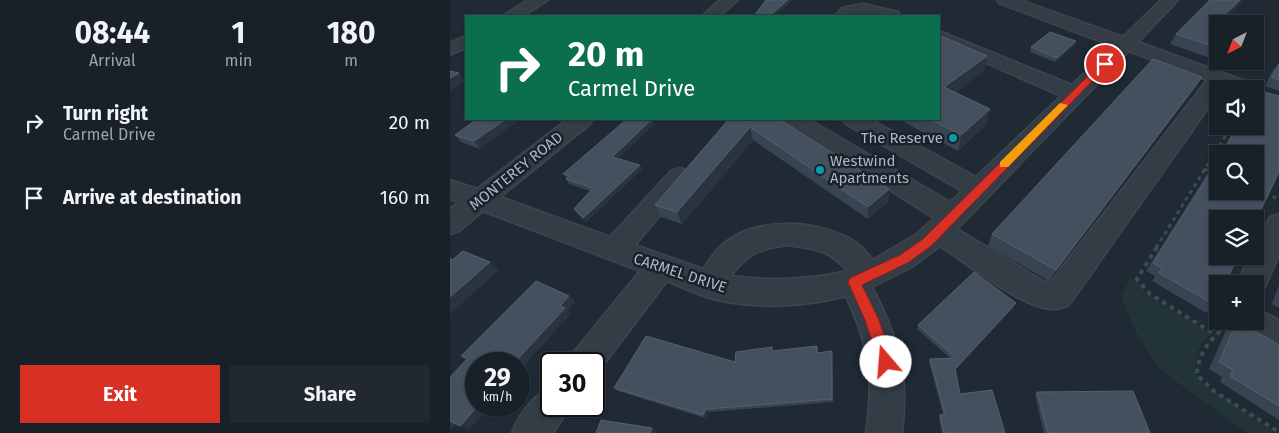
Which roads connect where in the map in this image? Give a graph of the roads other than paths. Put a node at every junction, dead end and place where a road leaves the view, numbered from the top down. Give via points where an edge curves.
1 (540, 0) edge
2 (730, 0) edge
3 (1005, 0) edge
4 (1170, 0) edge
5 (513, 15) edge
6 (711, 15) edge
7 (844, 15) edge
8 (888, 15) edge
9 (940, 36) edge
10 (465, 42) edge
11 (1126, 43) junction
12 (450, 50) edge
13 (1219, 78) junction
14 (1225, 80) edge
15 (1075, 94) junction
16 (581, 120) edge
17 (794, 120) edge
18 (856, 120) edge
19 (694, 161) edge
20 (450, 189) edge
21 (979, 190) junction
22 (480, 200) junction
23 (450, 224) edge
24 (945, 224) junction
25 (1279, 224) edge
26 (614, 251) junction
27 (660, 268) junction
28 (1256, 275) edge
29 (862, 279) junction
30 (708, 285) junction
31 (1264, 328) edge
32 (1279, 337) edge
33 (594, 352) edge
34 (542, 417) edge
35 (530, 433) edge
36 (884, 433) edge

1 - 5 street
2 - 6 street
3 - 11 street
4 - 11 street, CARMEL DRIVE
7 - 8 street via 848,11 864,9
9 - 15 street
10 - 12 street
11 - 13 street
11 - 15 street, CARMEL DRIVE
13 - 14 street
13 - 24 street via 1058,296 1032,290
15 - 21 street, CARMEL DRIVE
16 - 22 street, MONTEREY ROAD
17 - 24 street
18 - 21 street
19 - 26 street
20 - 22 street, CARMEL DRIVE
21 - 24 street, CARMEL DRIVE
22 - 23 street, MONTEREY ROAD
22 - 26 street, CARMEL DRIVE
24 - 29 street, CARMEL DRIVE via 905,259
25 - 28 street
26 - 27 street, CARMEL DRIVE
27 - 30 street, CARMEL DRIVE
27 - 33 street
29 - 30 street, CARMEL DRIVE via 806,293 759,294
29 - 30 street via 846,250 828,241 786,234 754,239 730,255
29 - 36 street via 886,362
31 - 32 street
34 - 35 street

